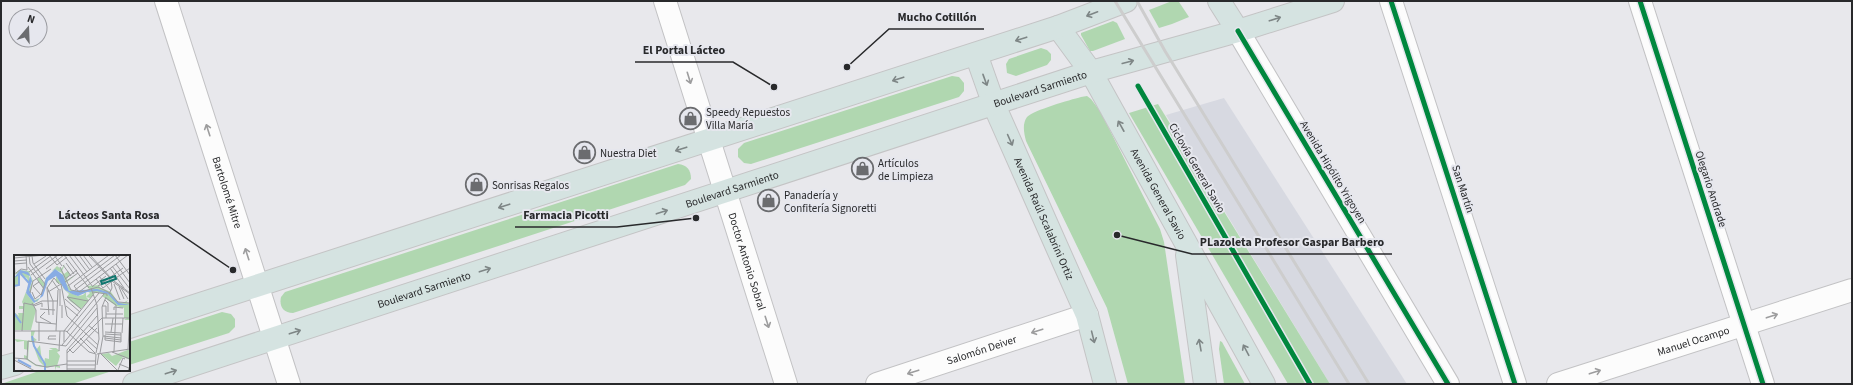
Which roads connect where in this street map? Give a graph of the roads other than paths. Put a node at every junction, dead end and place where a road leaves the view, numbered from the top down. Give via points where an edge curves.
1 (166, 1) edge
2 (665, 1) edge
3 (1126, 1) edge
4 (1219, 1) edge
5 (1333, 1) edge
6 (1392, 1) edge
7 (1640, 1) edge
8 (1058, 27) junction
9 (1238, 31) junction
10 (976, 54) junction
11 (1091, 72) junction
12 (994, 105) junction
13 (708, 140) junction
14 (725, 191) junction
15 (1184, 240) junction
16 (258, 285) junction
17 (1852, 290) edge
18 (1087, 315) junction
19 (1744, 325) junction
20 (130, 327) edge
21 (275, 339) junction
22 (14, 364) edge
23 (1, 368) edge
24 (134, 384) edge
25 (289, 384) edge
26 (786, 384) edge
27 (876, 384) edge
28 (1105, 384) edge
29 (1205, 384) edge
30 (1264, 384) edge
31 (1448, 384) edge
32 (1515, 384) edge
33 (1558, 384) edge
34 (1763, 384) edge

16 -> 1 street, Bartolomé Mitre
2 -> 13 street, Doctor Antonio Sobral
3 -> 8 main road
4 - 9 main road, Avenida Hipólito Yrigoyen
9 -> 5 main road, Boulevard Sarmiento
6 - 32 street, San Martín
7 - 19 street, Olegario Andrade
8 -> 10 main road
8 - 11 main road, Avenida General Savio
11 -> 9 main road, Boulevard Sarmiento
9 - 31 street, Avenida Hipólito Yrigoyen
10 -> 12 main road, Avenida Raúl Scalabrini Ortiz
10 -> 13 main road
11 - 12 main road, Boulevard Sarmiento
15 -> 11 main road, Avenida General Savio
12 - 14 main road, Boulevard Sarmiento
12 -> 18 main road, Avenida Raúl Scalabrini Ortiz
13 - 14 street, Doctor Antonio Sobral
13 -> 16 main road
21 -> 14 main road, Boulevard Sarmiento
14 -> 26 street, Doctor Antonio Sobral
29 -> 15 main road
30 -> 15 main road, Avenida General Savio
16 - 20 main road
16 - 21 street, Bartolomé Mitre
19 -> 17 street, Manuel Ocampo
18 -> 27 street, Salomón Deiver
18 -> 28 main road, Avenida Raúl Scalabrini Ortiz
33 -> 19 street, Manuel Ocampo
19 - 34 street, Olegario Andrade
24 -> 21 main road, Boulevard Sarmiento
21 - 25 street, Bartolomé Mitre
22 - 23 main road

